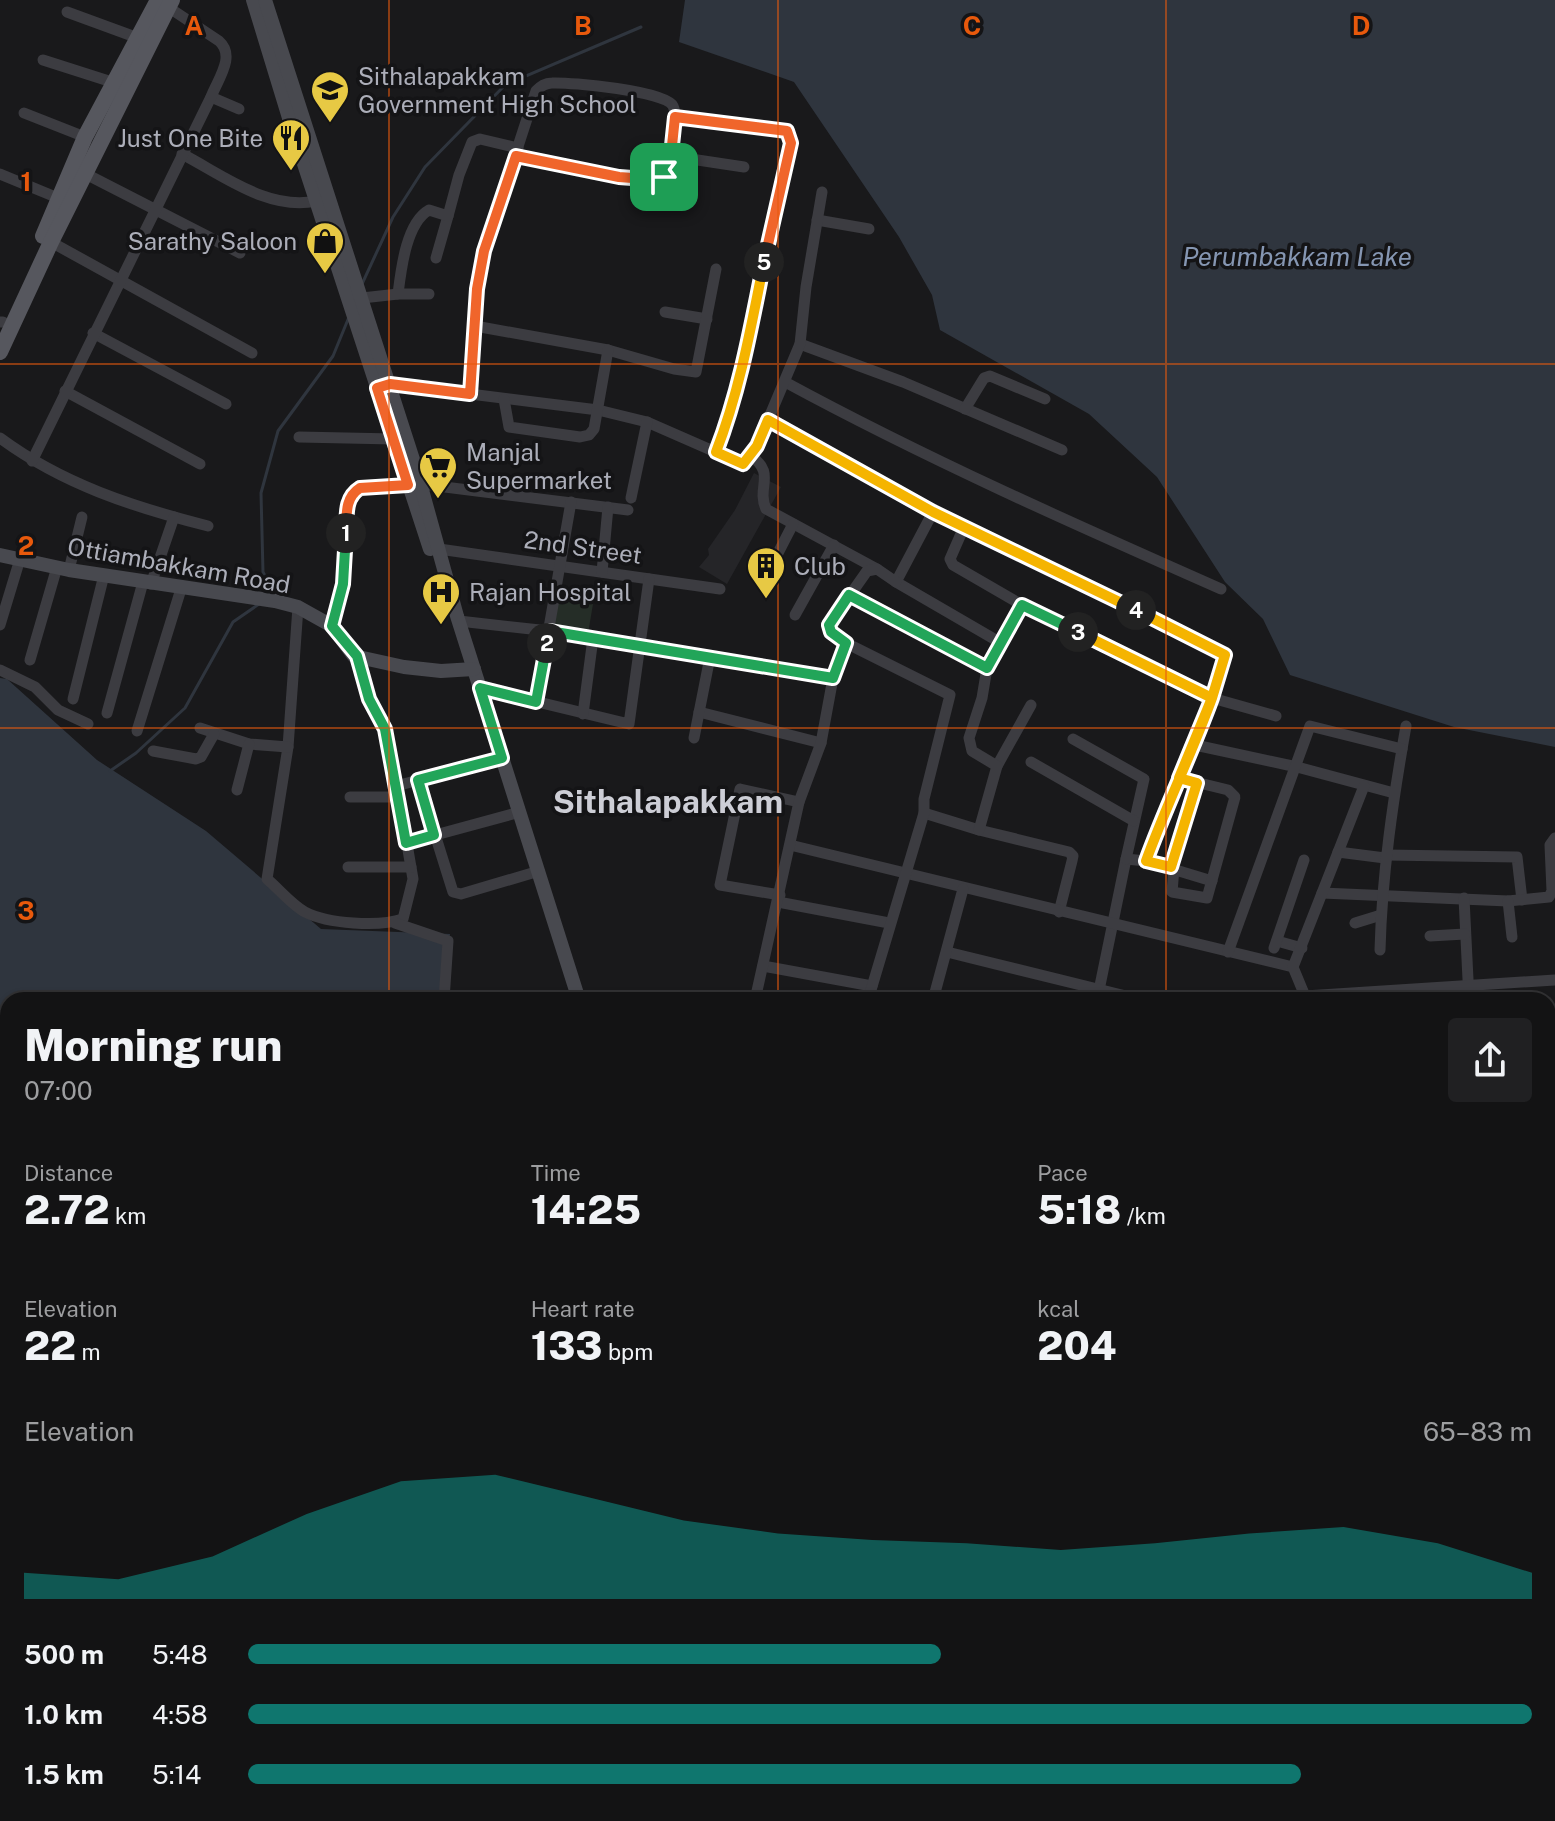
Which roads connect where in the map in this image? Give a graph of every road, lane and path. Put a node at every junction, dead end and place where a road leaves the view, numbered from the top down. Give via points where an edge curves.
1 (253, 0) edge
2 (265, 0) edge
3 (166, 2) edge
4 (67, 12) dead end
5 (138, 38) junction
6 (43, 60) dead end
7 (115, 83) junction
8 (211, 97) junction
9 (239, 109) dead end
10 (24, 113) dead end
11 (675, 117) junction
12 (85, 137) junction
13 (517, 152) junction
14 (182, 154) junction
15 (671, 156) junction
16 (744, 167) dead end
17 (79, 170) junction
18 (0, 174) edge
19 (822, 192) dead end
20 (58, 198) junction
21 (316, 201) junction
22 (154, 209) junction
23 (448, 216) junction
24 (817, 220) junction
25 (869, 229) dead end
26 (51, 242) junction
27 (240, 253) dead end
28 (436, 258) dead end
29 (716, 269) dead end
30 (120, 278) junction
31 (398, 294) junction
32 (429, 294) dead end
33 (362, 297) junction
34 (665, 312) dead end
35 (707, 319) junction
36 (1, 324) edge
37 (475, 326) junction
38 (93, 333) junction
39 (800, 344) junction
40 (608, 350) junction
41 (0, 352) edge
42 (252, 353) dead end
43 (785, 382) junction
44 (383, 386) junction
45 (65, 391) junction
46 (470, 394) junction
47 (504, 399) junction
48 (1045, 399) dead end
49 (226, 404) dead end
50 (965, 409) junction
51 (598, 410) junction
52 (768, 420) junction
53 (647, 422) junction
54 (299, 437) dead end
55 (0, 438) edge
56 (394, 439) junction
57 (1062, 450) dead end
58 (716, 452) junction
59 (750, 455) junction
60 (32, 461) junction
61 (200, 464) dead end
62 (414, 485) junction
63 (571, 502) junction
64 (608, 507) junction
65 (933, 512) junction
66 (82, 517) dead end
67 (174, 517) junction
68 (793, 524) junction
69 (208, 526) dead end
70 (964, 527) junction
71 (834, 545) junction
72 (439, 549) junction
73 (0, 555) edge
74 (777, 555) dead end
75 (20, 559) junction
76 (560, 566) junction
77 (63, 569) junction
78 (877, 569) junction
79 (602, 572) junction
80 (104, 575) junction
81 (649, 579) junction
82 (896, 582) junction
83 (147, 583) junction
84 (181, 589) junction
85 (720, 589) dead end
86 (1221, 589) dead end
87 (849, 595) junction
88 (1022, 605) junction
89 (298, 607) junction
90 (795, 615) dead end
91 (458, 618) junction
92 (0, 625) edge
93 (332, 626) junction
94 (549, 631) junction
95 (593, 638) junction
96 (846, 643) junction
97 (1001, 643) junction
98 (641, 646) junction
99 (357, 656) junction
100 (710, 657) junction
101 (30, 660) dead end
102 (987, 668) junction
103 (474, 669) junction
104 (0, 670) edge
105 (833, 678) junction
106 (480, 688) junction
107 (1212, 698) junction
108 (73, 699) dead end
109 (536, 702) junction
110 (1031, 705) dead end
111 (699, 712) junction
112 (107, 713) dead end
113 (583, 714) junction
114 (1276, 716) dead end
115 (88, 724) dead end
116 (1406, 726) dead end
117 (200, 728) dead end
118 (137, 731) dead end
119 (214, 734) junction
120 (694, 738) dead end
121 (1073, 739) dead end
122 (821, 743) junction
123 (249, 744) junction
124 (1195, 745) junction
125 (288, 747) junction
126 (1402, 749) junction
127 (153, 751) dead end
128 (502, 758) junction
129 (1031, 762) dead end
130 (997, 766) junction
131 (1297, 767) junction
132 (1179, 778) junction
133 (418, 780) junction
134 (1197, 783) junction
135 (1364, 786) junction
136 (237, 790) dead end
137 (397, 791) junction
138 (1394, 793) junction
139 (350, 797) dead end
140 (799, 802) junction
141 (520, 812) junction
142 (924, 813) junction
143 (1134, 821) junction
144 (979, 830) junction
145 (434, 835) junction
146 (1555, 838) edge
147 (406, 843) junction
148 (790, 845) junction
149 (1338, 852) junction
150 (1386, 857) junction
151 (1126, 859) junction
152 (1304, 860) dead end
153 (1146, 861) junction
154 (348, 867) dead end
155 (411, 867) junction
156 (1172, 868) junction
157 (539, 871) junction
158 (907, 872) junction
159 (1553, 880) edge
160 (1212, 881) junction
161 (963, 889) junction
162 (1322, 893) junction
163 (1381, 895) junction
164 (1464, 898) junction
165 (779, 899) junction
166 (1522, 900) junction
167 (1508, 901) junction
168 (1059, 912) junction
169 (1381, 915) junction
170 (394, 922) junction
171 (889, 923) junction
172 (1355, 923) dead end
173 (1114, 925) junction
174 (1465, 934) junction
175 (1430, 936) dead end
176 (1512, 937) dead end
177 (1302, 948) junction
178 (1380, 950) dead end
179 (947, 952) junction
180 (1228, 952) junction
181 (763, 966) junction
182 (1293, 967) junction
183 (1555, 980) edge
184 (872, 986) junction
185 (1467, 986) junction
186 (445, 992) edge
187 (577, 992) edge
188 (757, 992) edge
189 (870, 992) edge
190 (935, 992) edge
191 (1087, 992) edge
192 (1099, 992) edge
193 (1302, 992) edge
194 (1406, 992) edge
195 (1468, 992) edge

1 - 21 street
2 - 33 street
3 - 5 main road
3 - 8 street via 226,47 228,56
3 - 17 main road
4 - 5 street
5 - 7 main road
6 - 7 street
7 - 12 main road
8 - 9 street
8 - 14 street
10 - 12 street
11 - 13 street via 668,99 655,95 549,82 536,91
11 - 15 street
11 - 58 street via 787,131 791,139 746,358
12 - 17 main road
13 - 15 street via 619,177 659,180 669,174
13 - 23 street via 480,139 472,142
13 - 37 street via 484,251
14 - 21 street via 271,200
14 - 22 street
15 - 16 street
17 - 20 main road
17 - 22 street
17 - 26 main road
18 - 20 street
19 - 24 street
20 - 36 main road
21 - 44 street
22 - 27 street
22 - 30 street
23 - 28 street
23 - 31 street via 424,212 405,248
24 - 25 street
24 - 39 street
26 - 30 street
26 - 41 main road
29 - 35 street
30 - 38 street
30 - 42 street
31 - 32 street
31 - 33 street
33 - 44 street
34 - 35 street
35 - 40 street via 696,372
37 - 40 street
37 - 46 street
38 - 45 street
38 - 49 street
39 - 43 street
39 - 50 street
40 - 51 street
43 - 52 street
43 - 86 street via 885,436
44 - 46 street
44 - 56 street
44 - 62 street
45 - 60 street
45 - 61 street
46 - 47 street
47 - 51 street
47 - 51 street via 507,423 518,430 589,435
48 - 50 street via 990,376
50 - 57 street
51 - 53 street
52 - 59 street
52 - 65 street
53 - 58 street
53 - 64 street via 629,504
54 - 56 street
55 - 60 street
56 - 62 street
58 - 59 street via 743,464
59 - 68 street via 766,476 766,509
60 - 67 street via 112,499
62 - 63 street
62 - 72 street
62 - 91 street
62 - 93 street via 360,488 348,498 343,584
63 - 64 street
63 - 76 street
64 - 79 street
65 - 70 street
65 - 82 street
66 - 77 street
67 - 69 street
67 - 83 street
68 - 71 street
68 - 74 street
70 - 88 street via 950,559 953,565
70 - 107 street via 1223,652
71 - 78 street
71 - 90 street
72 - 76 street, 2nd Street
72 - 91 street
73 - 75 street, Ottiambakkam Road
75 - 77 street, Ottiambakkam Road
75 - 92 street
76 - 79 street, 2nd Street
76 - 94 street
77 - 80 street, Ottiambakkam Road
77 - 101 street
78 - 82 street
78 - 87 street via 867,571
79 - 81 street, 2nd Street
80 - 83 street, Ottiambakkam Road
80 - 108 street
81 - 85 street, 2nd Street
81 - 98 street
82 - 97 street
83 - 84 street, Ottiambakkam Road
83 - 112 street
84 - 89 street, Ottiambakkam Road
84 - 118 street
87 - 96 street via 829,625
87 - 102 street
88 - 97 street
88 - 107 street
89 - 93 street, Ottiambakkam Road
89 - 125 street
91 - 94 street
91 - 103 street
93 - 99 street, Ottiambakkam Road
94 - 95 street
94 - 109 street
95 - 98 street
95 - 113 street
96 - 105 street
96 - 142 street via 950,695
97 - 102 street
98 - 100 street
98 - 113 street via 629,724
99 - 103 street via 404,667
99 - 137 street via 369,699 385,729
100 - 105 street
100 - 111 street
102 - 130 street via 969,738 972,751
103 - 106 street
104 - 115 street
105 - 122 street
106 - 109 street
106 - 128 street
107 - 114 street
107 - 124 street
109 - 113 street
110 - 130 street
111 - 120 street
111 - 122 street
116 - 126 street
117 - 119 street
119 - 123 street
119 - 127 street via 196,759
121 - 143 street via 1144,779
122 - 140 street
123 - 125 street
123 - 136 street
124 - 131 street
124 - 132 street
125 - 170 street via 267,879 305,912 339,922
126 - 131 street via 1310,726
126 - 138 street
128 - 133 street
128 - 141 street
129 - 143 street
130 - 144 street
131 - 135 street
131 - 180 street
132 - 134 street
132 - 153 street
133 - 137 street
133 - 145 street
134 - 156 street
134 - 160 street via 1228,790 1235,797
135 - 138 street
135 - 149 street
137 - 139 street
137 - 147 street
138 - 150 street
140 - 148 street
140 - 165 street via 740,789 720,885
141 - 145 street
141 - 157 street
142 - 144 street
142 - 158 street
143 - 151 street
144 - 168 street via 1073,856
145 - 147 street
145 - 157 street via 453,892
146 - 159 street via 1550,845
147 - 155 street
148 - 158 street
148 - 165 street
149 - 150 street
149 - 162 street
150 - 163 street
150 - 166 street via 1517,857
151 - 153 street
151 - 173 street
152 - 177 street via 1275,944
153 - 156 street
154 - 155 street
155 - 170 street via 407,908 403,919
156 - 160 street
156 - 160 street via 1172,892 1207,898
157 - 187 street
158 - 161 street
158 - 171 street
159 - 166 street via 1549,897
161 - 168 street
161 - 179 street
162 - 163 street
162 - 177 street
163 - 164 street
163 - 169 street
164 - 167 street
164 - 174 street
165 - 171 street
165 - 181 street
166 - 167 street
167 - 176 street
168 - 173 street
169 - 172 street
169 - 178 street
170 - 186 street via 448,941
171 - 184 street
173 - 180 street
173 - 192 street
174 - 175 street
174 - 185 street
177 - 182 street
179 - 190 street
179 - 191 street
180 - 182 street
181 - 184 street
181 - 188 street
182 - 193 street
183 - 185 street
184 - 189 street
185 - 194 street
185 - 195 street

